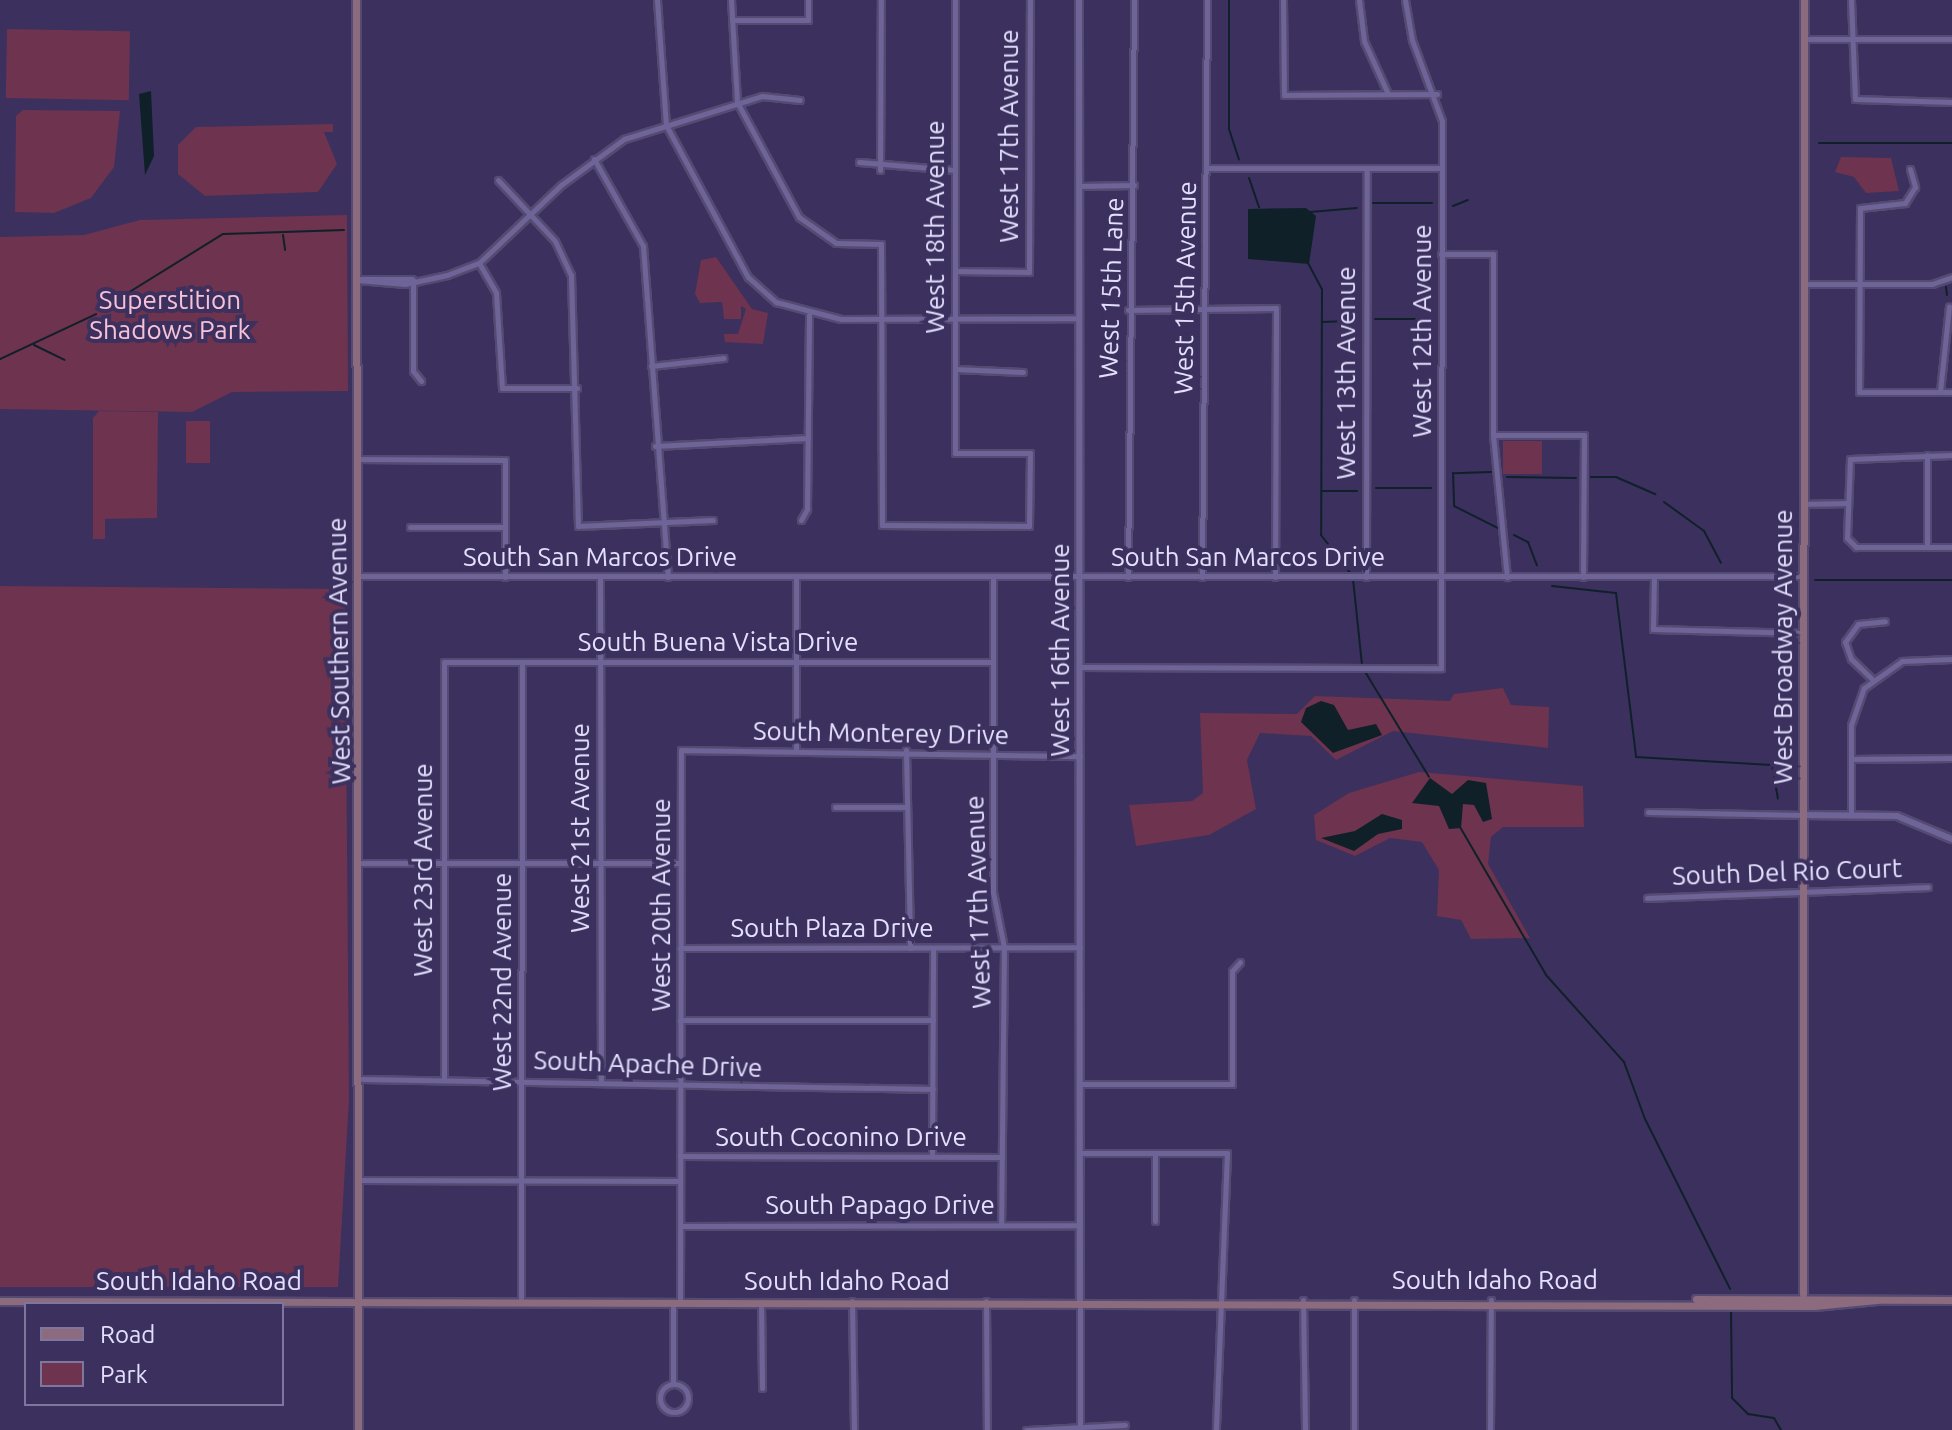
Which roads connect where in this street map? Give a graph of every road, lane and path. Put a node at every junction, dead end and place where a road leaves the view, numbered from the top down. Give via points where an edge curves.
1 (356, 0) edge
2 (657, 0) edge
3 (731, 0) edge
4 (808, 0) edge
5 (881, 0) edge
6 (955, 0) edge
7 (1030, 0) edge
8 (1079, 0) edge
9 (1134, 0) edge
10 (1207, 0) edge
11 (1283, 0) edge
12 (1359, 0) edge
13 (1405, 0) edge
14 (1804, 0) edge
15 (1851, 0) edge
16 (732, 20) junction
17 (1804, 39) junction
18 (1852, 39) junction
19 (1952, 39) edge
20 (1388, 94) junction
21 (1437, 94) junction
22 (800, 100) dead end
23 (737, 102) junction
24 (1952, 102) edge
25 (666, 125) junction
26 (594, 159) junction
27 (859, 162) dead end
28 (1207, 168) junction
29 (1367, 168) junction
30 (1442, 168) junction
31 (1910, 169) dead end
32 (880, 170) junction
33 (955, 170) junction
34 (498, 180) dead end
35 (1134, 185) junction
36 (1080, 186) junction
37 (532, 212) junction
38 (1441, 254) junction
39 (479, 263) junction
40 (955, 271) junction
41 (1952, 277) edge
42 (357, 280) junction
43 (413, 280) junction
44 (1803, 284) junction
45 (1860, 284) junction
46 (1949, 306) dead end
47 (1202, 309) junction
48 (1128, 310) junction
49 (809, 315) junction
50 (881, 318) junction
51 (955, 318) junction
52 (1079, 318) junction
53 (724, 358) dead end
54 (651, 366) junction
55 (955, 369) junction
56 (1023, 372) dead end
57 (421, 381) dead end
58 (577, 388) junction
59 (1940, 392) junction
60 (1952, 392) edge
61 (1493, 435) junction
62 (808, 438) junction
63 (655, 446) junction
64 (1927, 455) junction
65 (1952, 455) edge
66 (356, 459) junction
67 (1848, 503) junction
68 (1803, 504) junction
69 (713, 520) dead end
70 (801, 520) dead end
71 (666, 525) junction
72 (410, 527) dead end
73 (505, 527) junction
74 (1927, 547) junction
75 (1952, 547) edge
76 (357, 576) junction
77 (1654, 576) junction
78 (1804, 576) junction
79 (505, 577) junction
80 (600, 577) junction
81 (668, 577) junction
82 (796, 577) junction
83 (993, 577) junction
84 (1080, 577) junction
85 (1128, 577) junction
86 (1202, 577) junction
87 (1275, 577) junction
88 (1366, 577) junction
89 (1442, 577) junction
90 (1507, 577) junction
91 (1583, 577) junction
92 (1885, 621) dead end
93 (1803, 633) junction
94 (1952, 659) edge
95 (444, 662) joint
96 (600, 662) junction
97 (796, 662) junction
98 (992, 662) junction
99 (522, 663) junction
100 (1080, 667) junction
101 (1872, 679) junction
102 (681, 750) joint
103 (796, 750) junction
104 (906, 750) junction
105 (1080, 756) junction
106 (992, 757) junction
107 (1952, 758) edge
108 (1851, 759) junction
109 (835, 807) dead end
110 (907, 807) junction
111 (1648, 812) dead end
112 (1803, 815) junction
113 (1851, 815) junction
114 (1952, 839) edge
115 (522, 862) junction
116 (362, 863) junction
117 (443, 863) junction
118 (600, 863) junction
119 (680, 863) junction
120 (1803, 887) junction
121 (1928, 887) dead end
122 (1647, 898) dead end
123 (1004, 947) junction
124 (1080, 947) junction
125 (680, 948) junction
126 (910, 948) junction
127 (933, 948) junction
128 (1240, 962) dead end
129 (680, 1020) junction
130 (933, 1020) junction
131 (362, 1079) junction
132 (444, 1079) junction
133 (522, 1079) junction
134 (601, 1080) junction
135 (1080, 1084) junction
136 (680, 1089) junction
137 (933, 1089) junction
138 (1080, 1153) junction
139 (1155, 1154) junction
140 (680, 1156) junction
141 (932, 1156) junction
142 (1002, 1157) junction
143 (362, 1180) junction
144 (522, 1181) junction
145 (680, 1181) junction
146 (1155, 1221) dead end
147 (1001, 1225) junction
148 (1080, 1225) junction
149 (681, 1226) junction
150 (1803, 1294) junction
151 (852, 1300) junction
152 (986, 1300) junction
153 (1080, 1300) junction
154 (1303, 1300) junction
155 (1354, 1300) junction
156 (1491, 1300) junction
157 (1694, 1300) junction
158 (1877, 1300) junction
159 (1952, 1300) edge
160 (0, 1301) edge
161 (358, 1301) junction
162 (521, 1301) junction
163 (677, 1301) junction
164 (761, 1301) junction
165 (1227, 1301) junction
166 (673, 1384) junction
167 (762, 1388) dead end
168 (1125, 1425) dead end
169 (1080, 1428) edge
170 (358, 1430) edge
171 (854, 1430) edge
172 (987, 1430) edge
173 (1026, 1430) edge
174 (1216, 1430) edge
175 (1305, 1430) edge
176 (1354, 1430) edge
177 (1490, 1430) edge

1 - 42 main road, West Southern Avenue
2 - 25 street
3 - 16 street
4 - 16 street via 808,20
5 - 32 street
6 - 33 street, West 18th Avenue
7 - 40 street, West 17th Avenue via 1029,272
8 - 36 street, West 16th Avenue
9 - 35 street, West 15th Lane
10 - 28 street, West 15th Avenue
11 - 20 street via 1284,95
12 - 20 street via 1364,41
13 - 21 street, West 12th Avenue via 1412,40
14 - 17 main road, West Broadway Avenue
15 - 18 street
16 - 23 street
17 - 18 street
17 - 44 main road, West Broadway Avenue
18 - 19 street
18 - 24 street via 1855,99
20 - 21 street
21 - 30 street, West 12th Avenue
22 - 23 street
23 - 25 street
23 - 50 street via 811,232 836,243 881,244
25 - 26 street
25 - 49 street via 748,277 776,302
26 - 37 street
26 - 54 street via 643,246
27 - 32 street
28 - 29 street
28 - 47 street, West 15th Avenue
29 - 30 street
29 - 88 street, West 13th Avenue
30 - 38 street, West 12th Avenue
31 - 45 street via 1915,187 1905,203 1860,208
32 - 33 street
33 - 40 street, West 18th Avenue
34 - 37 street
35 - 36 street
35 - 48 street, West 15th Lane
36 - 52 street, West 16th Avenue
37 - 39 street
37 - 58 street via 571,275
38 - 61 street via 1493,254
38 - 89 street, West 12th Avenue
39 - 43 street
39 - 58 street via 496,293 502,388
40 - 51 street, West 18th Avenue
41 - 45 street
42 - 43 street
42 - 66 main road, West Southern Avenue
43 - 57 street via 413,371
44 - 45 street
44 - 68 main road, West Broadway Avenue
45 - 59 street via 1859,392
46 - 59 street
47 - 48 street
47 - 86 street, West 15th Avenue
47 - 87 street via 1276,308
48 - 85 street, West 15th Lane
49 - 50 street
49 - 62 street
50 - 51 street
50 - 55 street, West 18th Avenue via 882,525 1029,526 1030,453 955,453
51 - 52 street
51 - 55 street, West 18th Avenue
52 - 84 street, West 16th Avenue
53 - 54 street
54 - 63 street
55 - 56 street
58 - 71 street via 578,526
59 - 60 street
61 - 90 street
61 - 91 street via 1584,435
62 - 63 street
62 - 70 street
63 - 71 street
64 - 65 street
64 - 67 street via 1850,459
64 - 74 street
66 - 73 street via 505,460
66 - 76 main road, West Southern Avenue
67 - 68 street
67 - 74 street via 1849,545
68 - 78 main road, West Broadway Avenue
69 - 71 street
71 - 81 street
72 - 73 street
73 - 79 street
74 - 75 street
76 - 79 street, South San Marcos Drive
76 - 116 main road, West Southern Avenue
77 - 78 street, South San Marcos Drive
77 - 91 street, South San Marcos Drive
77 - 93 street via 1653,629
78 - 93 main road, West Broadway Avenue
79 - 80 street, South San Marcos Drive
80 - 81 street, South San Marcos Drive
80 - 96 street, West 21st Avenue
81 - 82 street, South San Marcos Drive
82 - 83 street, South San Marcos Drive
82 - 97 street
83 - 84 street, South San Marcos Drive
83 - 98 street, West 17th Avenue
84 - 85 street, South San Marcos Drive
84 - 100 street, West 16th Avenue
85 - 86 street, South San Marcos Drive
86 - 87 street, South San Marcos Drive
87 - 88 street, South San Marcos Drive
88 - 89 street, South San Marcos Drive
89 - 90 street, South San Marcos Drive
89 - 100 street, West 12th Avenue via 1441,668
90 - 91 street, South San Marcos Drive
92 - 101 street via 1858,624 1845,642 1851,659
93 - 112 main road, West Broadway Avenue
94 - 101 street via 1902,661
95 - 99 street, South Buena Vista Drive
95 - 117 street, West 23rd Avenue
96 - 97 street, South Buena Vista Drive
96 - 99 street, South Buena Vista Drive
96 - 118 street, West 21st Avenue
97 - 98 street, South Buena Vista Drive
97 - 103 street
98 - 106 street, West 17th Avenue
99 - 115 street, West 22nd Avenue
100 - 105 street, West 16th Avenue
101 - 108 street via 1853,712
102 - 103 street, South Monterey Drive
102 - 119 street, West 20th Avenue
103 - 104 street, South Monterey Drive
104 - 106 street, South Monterey Drive
104 - 110 street
105 - 106 street, South Monterey Drive
105 - 124 street, West 16th Avenue
106 - 123 street, West 17th Avenue via 993,892
107 - 108 street
108 - 113 street
109 - 110 street
110 - 126 street
111 - 112 street
112 - 113 street
112 - 120 main road, West Broadway Avenue
113 - 114 street via 1913,819
115 - 117 street
115 - 118 street
115 - 133 street, West 22nd Avenue
116 - 117 street
116 - 131 main road, West Southern Avenue
117 - 132 street, West 23rd Avenue
118 - 119 street
118 - 134 street, West 21st Avenue
119 - 125 street, West 20th Avenue
120 - 121 street, South Del Rio Court
120 - 122 street, South Del Rio Court
120 - 150 main road, West Broadway Avenue
123 - 124 street, South Plaza Drive
123 - 127 street, South Plaza Drive
123 - 142 street, West 17th Avenue
124 - 135 street, West 16th Avenue
125 - 126 street, South Plaza Drive
125 - 129 street, West 20th Avenue
126 - 127 street, South Plaza Drive
127 - 130 street
128 - 135 street via 1232,971 1232,1084
129 - 130 street
129 - 136 street, West 20th Avenue
130 - 137 street
131 - 132 street, South Apache Drive
131 - 143 main road, West Southern Avenue
132 - 133 street, South Apache Drive
133 - 134 street, South Apache Drive
133 - 144 street, West 22nd Avenue
134 - 136 street, South Apache Drive
135 - 138 street, West 16th Avenue
136 - 137 street, South Apache Drive
136 - 140 street, West 20th Avenue
137 - 141 street
138 - 139 street
138 - 148 street, West 16th Avenue
139 - 146 street
139 - 165 street via 1227,1153
140 - 141 street, South Coconino Drive
140 - 145 street, West 20th Avenue
141 - 142 street, South Coconino Drive
142 - 147 street, West 17th Avenue
143 - 144 street
143 - 161 main road, West Southern Avenue
144 - 145 street
144 - 162 street, West 22nd Avenue
145 - 149 street, West 20th Avenue
147 - 148 street, South Papago Drive
147 - 149 street, South Papago Drive
148 - 153 street, West 16th Avenue
149 - 163 street, West 20th Avenue
150 - 157 main road, South Idaho Road
150 - 158 main road, South Idaho Road
151 - 152 main road, South Idaho Road
151 - 164 main road, South Idaho Road
151 - 171 street
152 - 153 main road, South Idaho Road
152 - 172 street
153 - 165 main road, South Idaho Road
153 - 169 street
154 - 155 main road, South Idaho Road
154 - 165 main road, South Idaho Road
154 - 175 street
155 - 156 main road, South Idaho Road
155 - 176 street
156 - 157 main road, South Idaho Road
156 - 177 street
157 - 158 main road, South Idaho Road via 1732,1305
158 - 159 main road, South Idaho Road
160 - 161 main road, South Idaho Road
161 - 162 main road, South Idaho Road
161 - 170 main road, West Southern Avenue
162 - 163 main road, South Idaho Road
163 - 164 main road, South Idaho Road
163 - 166 street, West 20th Avenue
164 - 167 street
165 - 174 street
166 - 166 street via 661,1400 677,1412 688,1398
168 - 169 street
169 - 173 street

